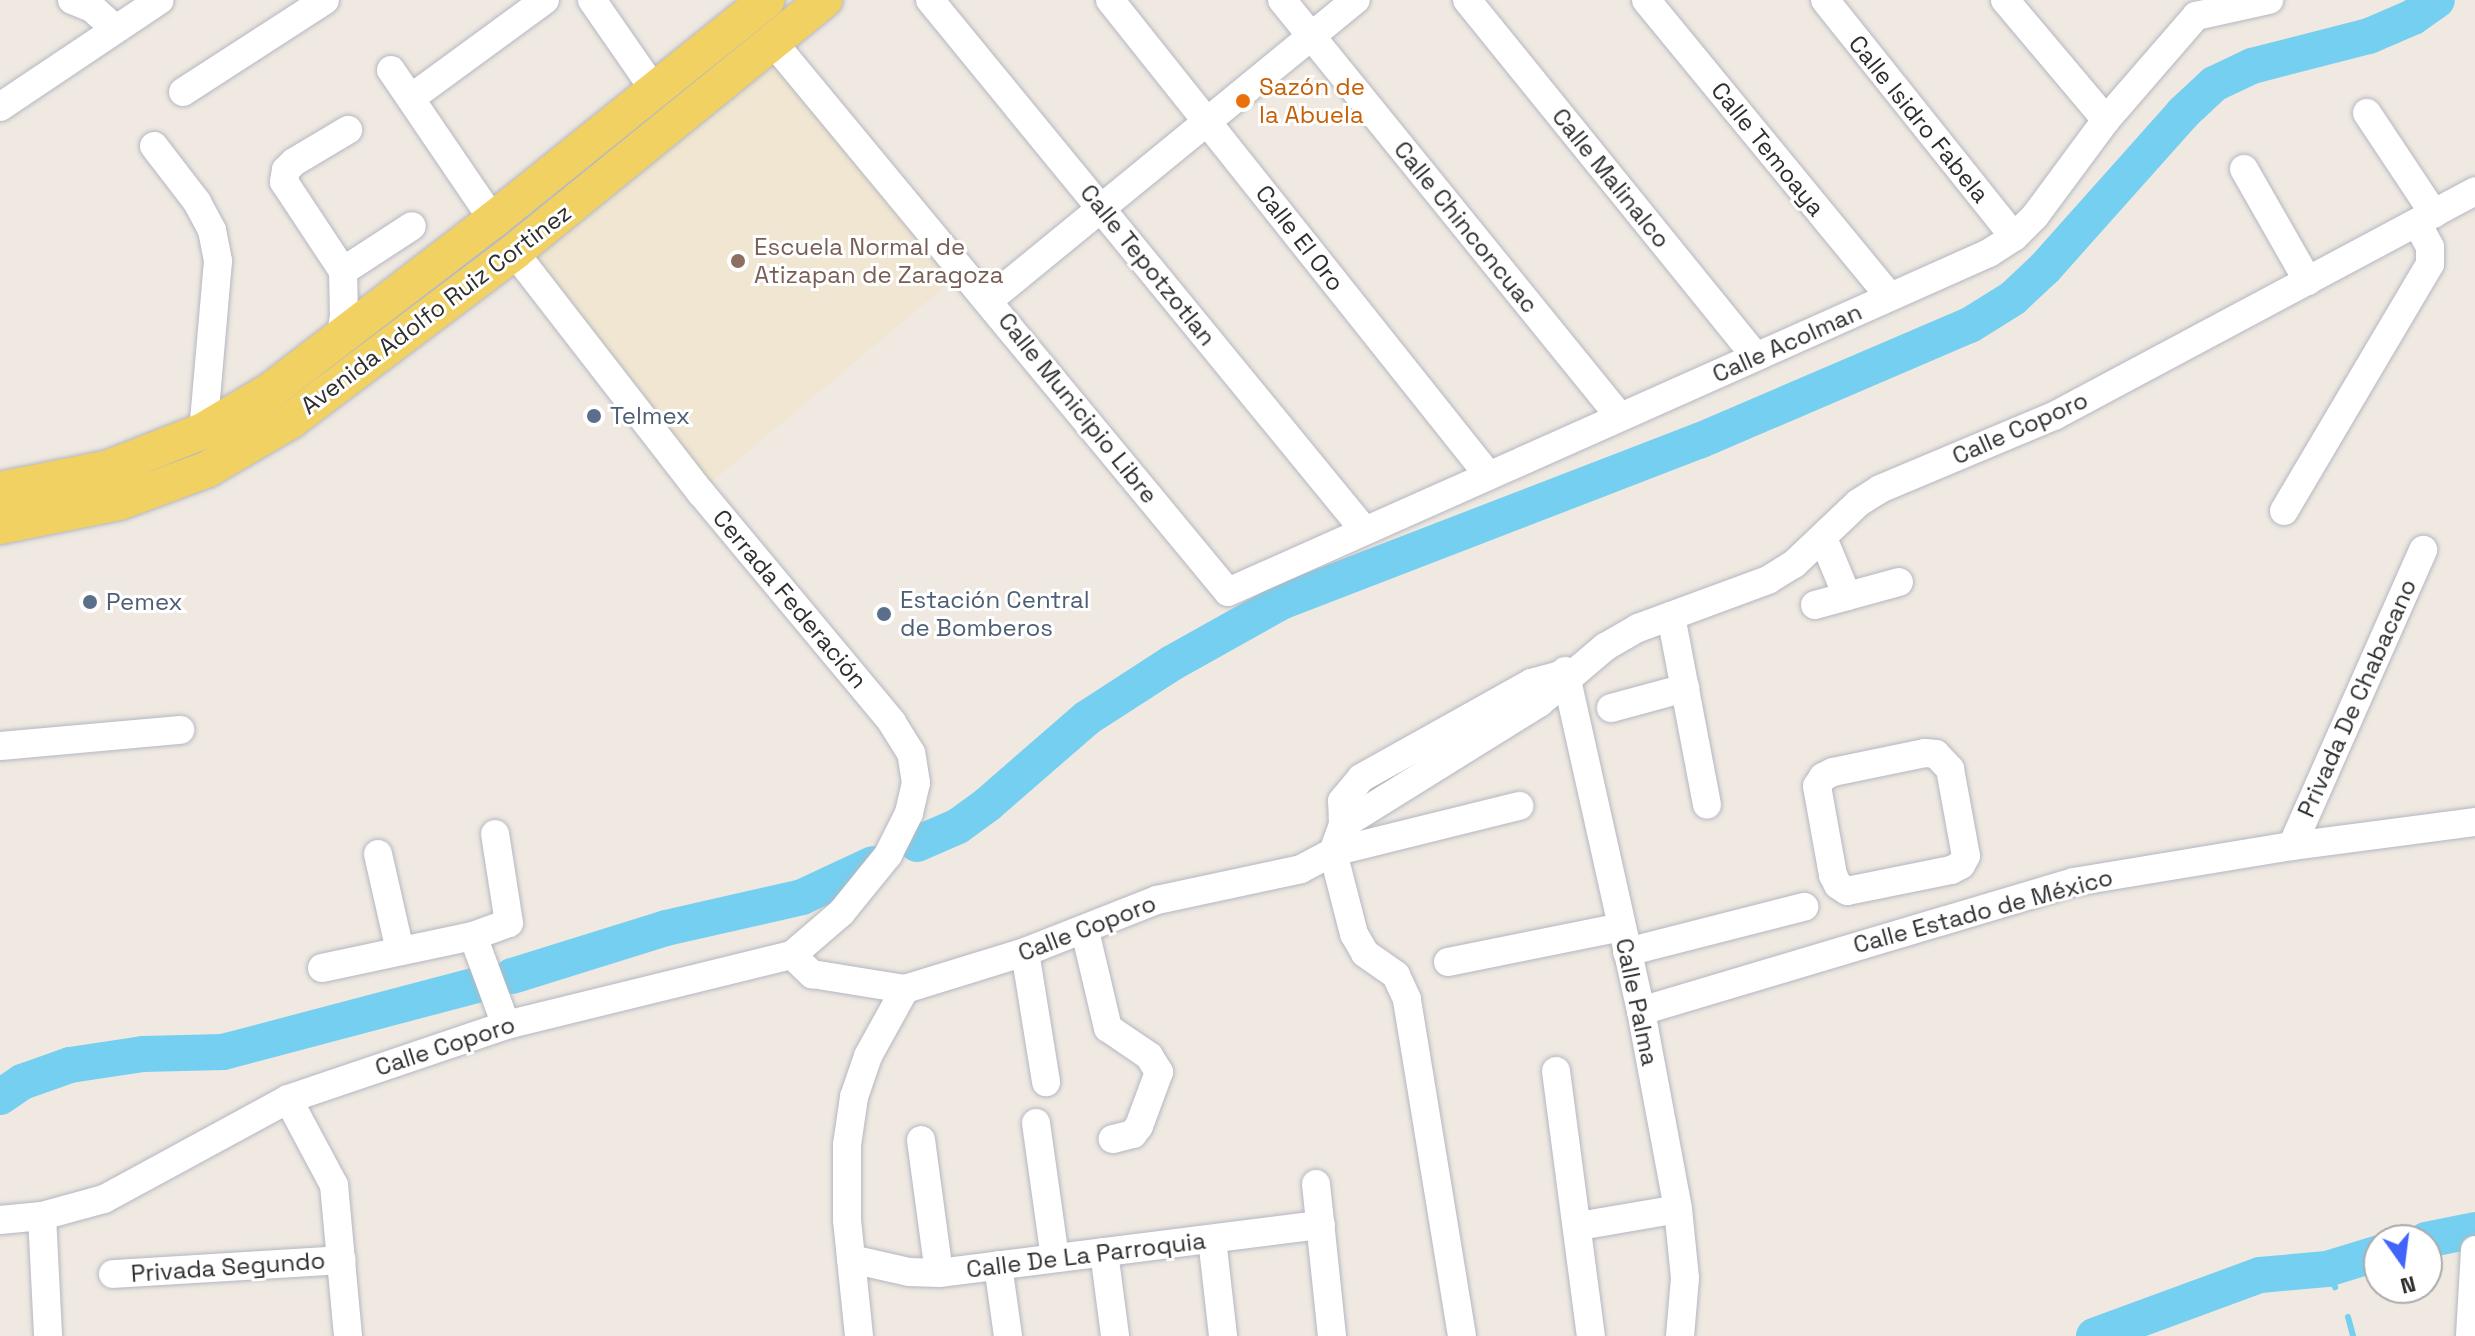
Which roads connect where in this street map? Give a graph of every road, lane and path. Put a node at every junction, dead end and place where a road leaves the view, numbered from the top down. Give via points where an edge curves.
1 (72, 0) edge
2 (160, 0) edge
3 (325, 0) edge
4 (545, 0) edge
5 (592, 0) edge
6 (824, 0) edge
7 (930, 0) edge
8 (1110, 0) edge
9 (1282, 0) edge
10 (1356, 0) edge
11 (1467, 0) edge
12 (1646, 0) edge
13 (1825, 0) edge
14 (2005, 0) edge
15 (2269, 0) edge
16 (2190, 8) edge
17 (763, 18) edge
18 (115, 29) junction
19 (1311, 36) junction
20 (391, 70) dead end
21 (655, 91) junction
22 (183, 92) dead end
23 (411, 98) junction
24 (0, 107) edge
25 (2367, 113) dead end
26 (2106, 120) junction
27 (1207, 121) junction
28 (348, 130) dead end
29 (154, 146) dead end
30 (2244, 169) dead end
31 (2475, 191) edge
32 (1101, 208) junction
33 (2426, 218) junction
34 (493, 220) junction
35 (412, 226) dead end
36 (2014, 237) junction
37 (514, 252) junction
38 (343, 271) junction
39 (2308, 281) junction
40 (1890, 297) junction
41 (989, 300) junction
42 (340, 341) junction
43 (1755, 356) junction
44 (1620, 417) junction
45 (203, 431) junction
46 (1489, 476) junction
47 (0, 490) edge
48 (2284, 511) dead end
49 (0, 526) edge
50 (1365, 531) junction
51 (1823, 538) junction
52 (2423, 550) dead end
53 (1899, 582) dead end
54 (1228, 592) joint
55 (1847, 596) junction
56 (1815, 605) dead end
57 (1671, 616) junction
58 (1569, 675) junction
59 (1685, 688) junction
60 (1611, 708) dead end
61 (180, 730) dead end
62 (0, 746) edge
63 (1707, 805) dead end
64 (1519, 806) dead end
65 (2475, 822) edge
66 (495, 834) dead end
67 (2292, 846) junction
68 (1333, 852) junction
69 (378, 854) dead end
70 (1930, 875) junction
71 (1804, 907) dead end
72 (1940, 921) junction
73 (1085, 931) junction
74 (473, 936) junction
75 (1624, 940) junction
76 (400, 951) junction
77 (1025, 952) junction
78 (792, 955) junction
79 (1448, 962) dead end
80 (322, 968) dead end
81 (905, 989) junction
82 (1641, 1011) junction
83 (506, 1025) junction
84 (1556, 1071) dead end
85 (1046, 1082) dead end
86 (288, 1099) junction
87 (1036, 1123) dead end
88 (1113, 1139) dead end
89 (921, 1140) dead end
90 (1316, 1184) dead end
91 (1678, 1209) junction
92 (42, 1216) junction
93 (0, 1220) edge
94 (1321, 1225) junction
95 (1579, 1226) junction
96 (1212, 1239) junction
97 (2475, 1250) edge
98 (1104, 1252) junction
99 (2474, 1257) edge
100 (1055, 1258) junction
101 (851, 1259) junction
102 (342, 1260) junction
103 (998, 1265) junction
104 (939, 1273) junction
105 (113, 1274) dead end
106 (2471, 1335) edge
107 (48, 1336) edge
108 (348, 1336) edge
109 (859, 1336) edge
110 (1008, 1336) edge
111 (1115, 1336) edge
112 (1223, 1336) edge
113 (1332, 1336) edge
114 (1462, 1336) edge
115 (1591, 1336) edge
116 (1680, 1336) edge

1 - 18 street via 92,8
2 - 18 street
3 - 22 street
4 - 23 street
5 - 21 street
6 - 17 main road, Avenida Adolfo Ruiz Cortinez
7 - 32 street, Calle Tepotzotlan
8 - 27 street, Calle El Oro
9 - 19 street, Calle Chinconcuac
10 - 19 street
11 - 43 street, Calle Malinalco
12 - 40 street, Calle Temoaya
13 - 36 street, Calle Isidro Fabela
14 - 26 street
15 - 16 street, Calle Acolman
16 - 26 street, Calle Acolman
17 - 21 main road, Avenida Adolfo Ruiz Cortinez
17 - 37 main road, Avenida Adolfo Ruiz Cortinez
17 - 41 street, Calle Municipio Libre
18 - 24 street
19 - 27 street
19 - 44 street, Calle Chinconcuac
20 - 23 street
21 - 34 main road, Avenida Adolfo Ruiz Cortinez
23 - 34 street
25 - 33 street
26 - 36 street, Calle Acolman
27 - 32 street
27 - 46 street, Calle El Oro
28 - 38 street via 294,162 284,182
29 - 45 street via 205,216 218,261
30 - 39 street
31 - 33 street, Calle Coporo
32 - 41 street
32 - 50 street, Calle Tepotzotlan
33 - 39 street, Calle Coporo
33 - 48 street via 2426,273
34 - 37 main road
34 - 42 main road, Avenida Adolfo Ruiz Cortinez
35 - 38 street
36 - 40 street, Calle Acolman
37 - 49 main road, Avenida Adolfo Ruiz Cortinez via 290,421 208,469 119,502
37 - 78 street, Cerrada Federación via 701,493 892,722 911,753 916,783 909,813 888,855 841,913
38 - 42 street
39 - 51 street, Calle Coporo via 2054,416 1880,489
40 - 43 street, Calle Acolman
41 - 54 street, Calle Municipio Libre
42 - 45 main road, Avenida Adolfo Ruiz Cortinez
43 - 44 street, Calle Acolman
44 - 46 street, Calle Acolman
45 - 47 main road, Avenida Adolfo Ruiz Cortinez via 109,468
46 - 50 street, Calle Acolman
50 - 54 street, Calle Acolman
51 - 55 street
51 - 57 street, Calle Coporo via 1768,580
52 - 67 street, Privada De Chabacano
53 - 55 street
55 - 56 street
57 - 58 street, Calle Coporo via 1605,647
57 - 59 street
58 - 68 street, Calle Coporo via 1531,683 1361,778 1342,801 1343,825
58 - 75 street, Calle Palma
59 - 60 street
59 - 63 street
61 - 62 street
64 - 68 street
65 - 67 street, Calle Estado de México
66 - 74 street via 509,923
67 - 72 street, Calle Estado de México via 2074,882
68 - 73 street, Calle Coporo via 1301,869 1131,908
68 - 114 street via 1354,934 1365,953 1396,975 1407,999
69 - 76 street
70 - 70 street via 1858,891 1838,885 1816,797 1823,777 1925,753 1944,759 1966,856 1961,865
70 - 72 street
71 - 75 street
72 - 82 street, Calle Estado de México
73 - 77 street, Calle Coporo
73 - 88 street via 1108,1028 1149,1056 1159,1072 1139,1126 1133,1134
74 - 76 street
74 - 83 street
75 - 79 street
75 - 82 street, Calle Palma
76 - 80 street
77 - 81 street, Calle Coporo
77 - 85 street
78 - 81 street, Calle Coporo via 812,974
78 - 83 street, Calle Coporo
81 - 101 street via 868,1056 854,1097 847,1145
82 - 91 street, Calle Palma
83 - 86 street, Calle Coporo
84 - 95 street
86 - 92 street, Calle Coporo via 104,1199
86 - 102 street via 331,1174
87 - 100 street
89 - 104 street
90 - 94 street
91 - 95 street
91 - 116 street, Calle Palma via 1685,1278
92 - 93 street, Calle Coporo
92 - 107 street
94 - 96 street, Calle De La Parroquia
94 - 113 street
95 - 115 street
96 - 98 street, Calle De La Parroquia
96 - 112 street
97 - 99 street
98 - 100 street, Calle De La Parroquia
98 - 111 street
99 - 106 street
100 - 103 street, Calle De La Parroquia
101 - 104 street, Calle De La Parroquia
101 - 109 street
102 - 105 street, Privada Segundo
102 - 108 street
103 - 104 street, Calle De La Parroquia
103 - 110 street

